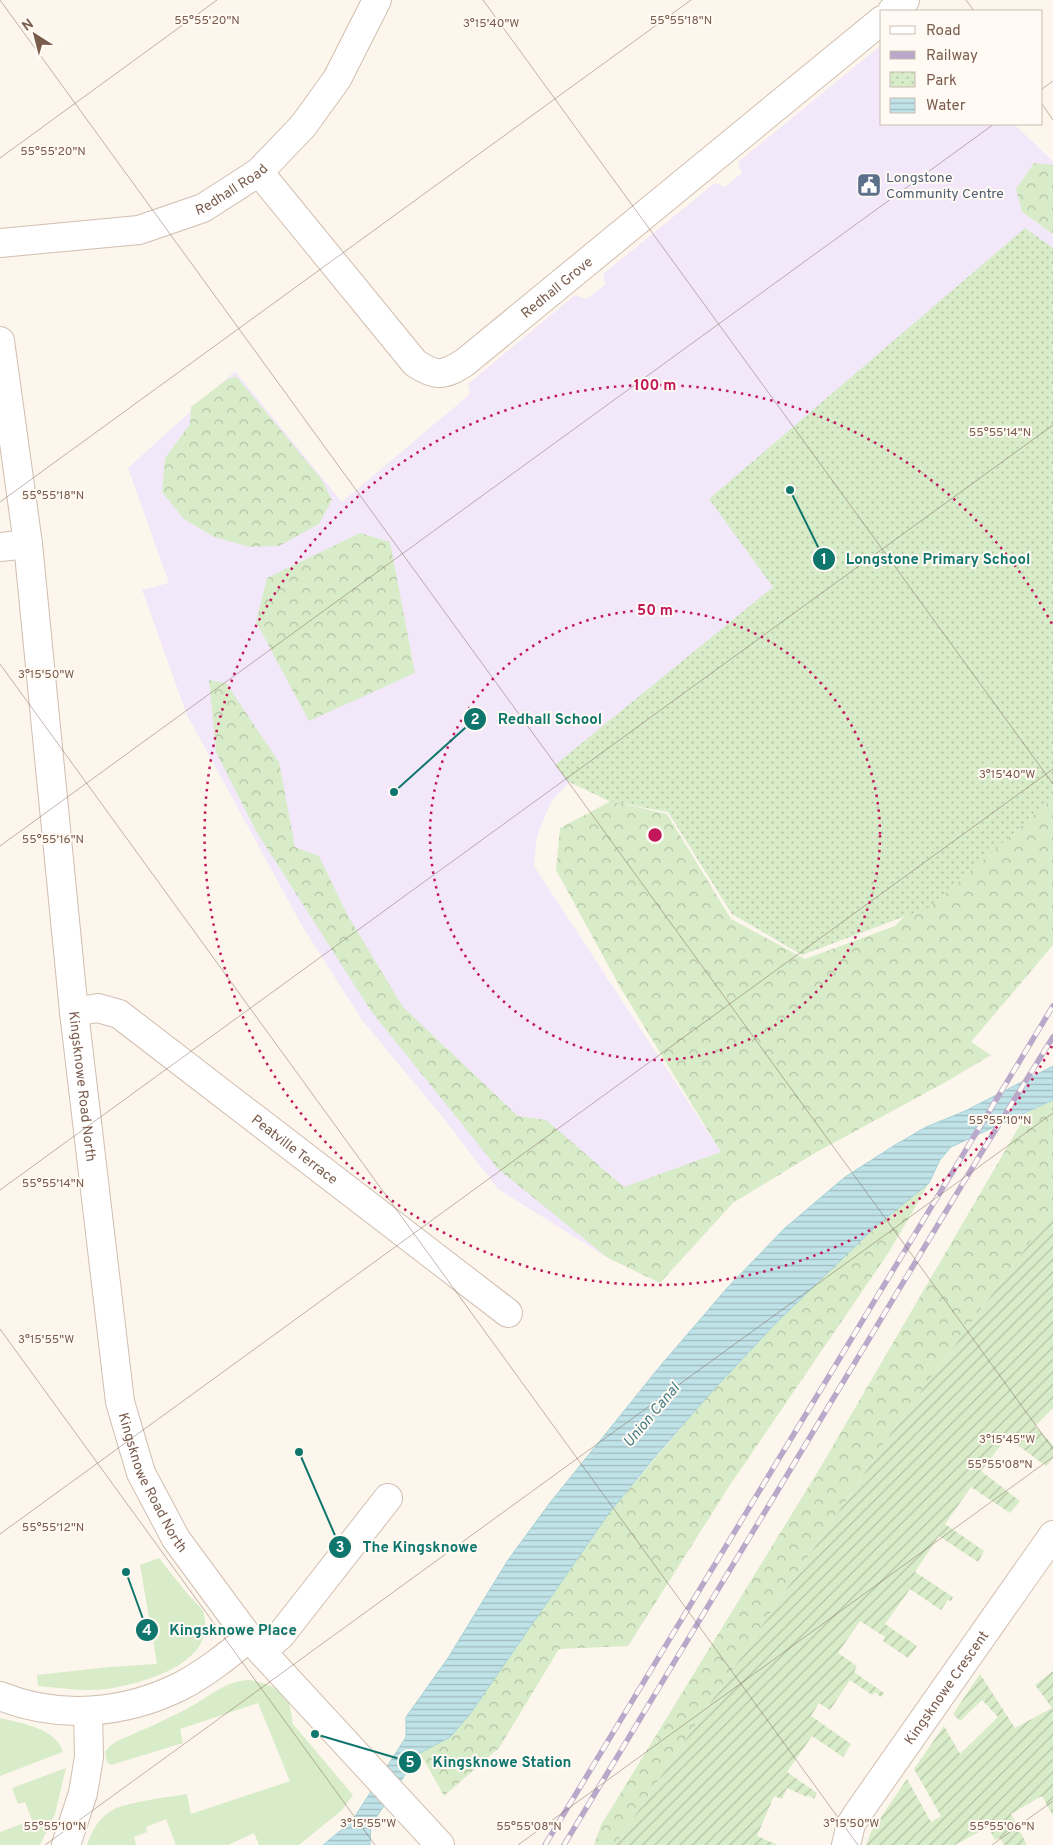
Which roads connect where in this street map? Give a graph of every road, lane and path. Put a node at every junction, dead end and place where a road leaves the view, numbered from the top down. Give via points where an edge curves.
1 (377, 0) edge
2 (905, 0) edge
3 (893, 10) edge
4 (880, 22) edge
5 (259, 172) junction
6 (0, 243) edge
7 (0, 341) edge
8 (28, 544) junction
9 (0, 547) edge
10 (74, 1012) junction
11 (508, 1313) dead end
12 (384, 1512) dead end
13 (1053, 1535) edge
14 (255, 1644) junction
15 (0, 1696) edge
16 (88, 1712) junction
17 (66, 1845) edge
18 (440, 1845) edge
19 (846, 1845) edge

1 - 5 street, Redhall Road via 337,79 303,126
2 - 3 street
4 - 5 street, Redhall Grove via 450,372 431,373 415,363
5 - 6 street, Redhall Road via 203,208 139,230
7 - 8 street, Kingsknowe Road North
8 - 9 street
8 - 10 street, Kingsknowe Road North
10 - 11 street, Peatville Terrace via 98,1008 119,1014
10 - 14 street, Kingsknowe Road North via 120,1402 141,1473 176,1538
12 - 14 street via 280,1636
13 - 19 street, Kingsknowe Crescent via 858,1813
14 - 16 street via 166,1692 134,1704
14 - 18 street, Kingsknowe Road North
15 - 16 street via 31,1706
16 - 17 street via 88,1757 83,1793

